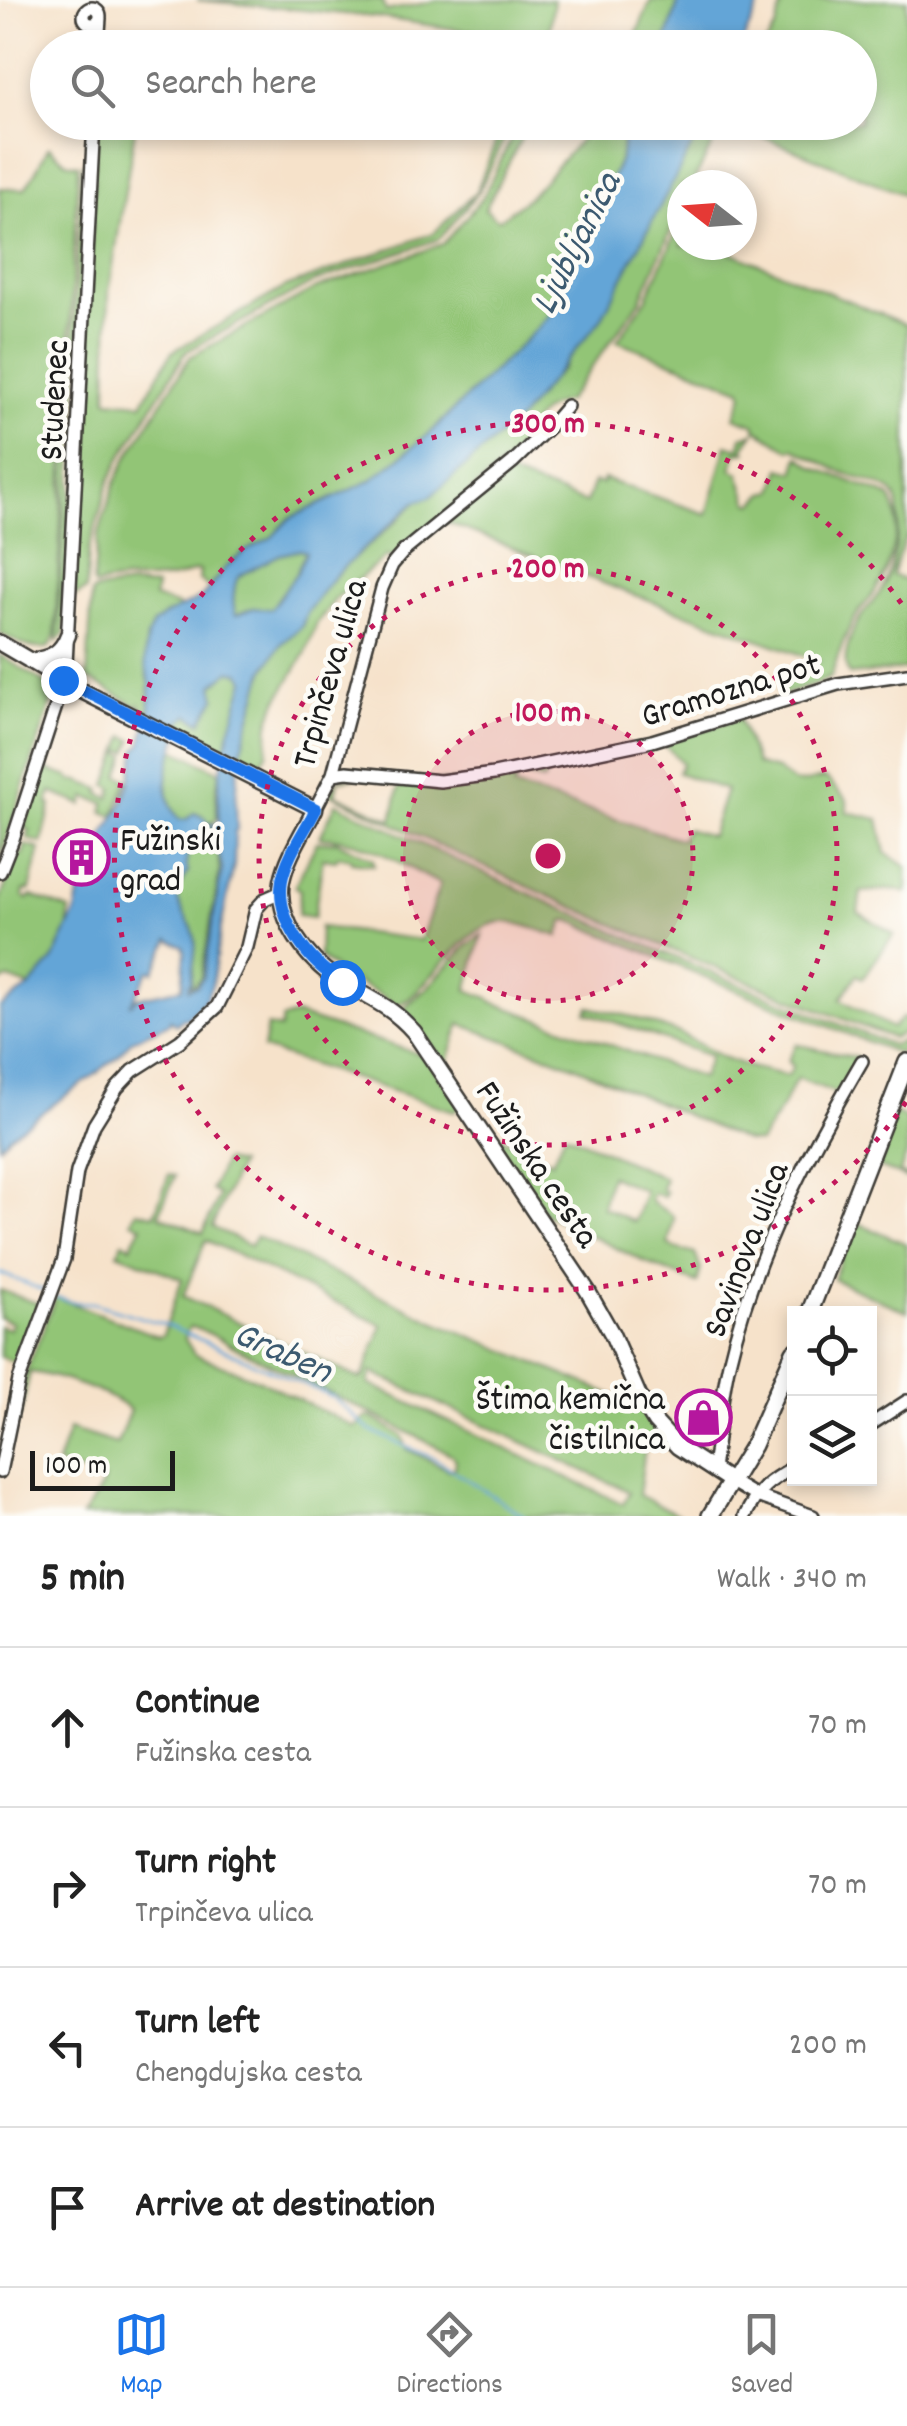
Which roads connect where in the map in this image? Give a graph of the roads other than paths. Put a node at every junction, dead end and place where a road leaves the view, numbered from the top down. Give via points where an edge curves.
1 (96, 21) dead end
2 (96, 30) edge
3 (93, 140) edge
4 (567, 406) dead end
5 (68, 635) junction
6 (0, 643) edge
7 (30, 661) junction
8 (907, 674) edge
9 (63, 680) junction
10 (333, 774) junction
11 (316, 809) junction
12 (0, 872) edge
13 (282, 892) junction
14 (862, 1061) dead end
15 (907, 1062) edge
16 (813, 1306) edge
17 (787, 1369) edge
18 (907, 1401) edge
19 (877, 1420) edge
20 (713, 1469) junction
21 (787, 1471) edge
22 (0, 1472) edge
23 (732, 1482) junction
24 (754, 1495) junction
25 (710, 1516) edge
26 (745, 1516) edge
27 (813, 1516) edge

1 - 2 street
3 - 5 street, Studenec
4 - 10 street, Trpinčeva ulica via 513,462 392,565
5 - 7 street via 56,654
5 - 9 street, Studenec
6 - 7 street
7 - 9 street
8 - 10 street, Gramozna pot via 838,684 652,741 494,774 413,780
9 - 11 street
9 - 12 street, Studenec
10 - 11 street, Trpinčeva ulica
11 - 13 street, Trpinčeva ulica via 286,868
13 - 20 street, Fužinska cesta via 291,926 314,960 387,1006 422,1042 587,1290 648,1412 672,1441
13 - 22 street, Trpinčeva ulica via 256,909 247,947 217,1008 133,1071 94,1125 77,1172 64,1259 19,1380
14 - 20 street, Savinova ulica via 756,1274 729,1363
15 - 16 main road
17 - 23 main road
18 - 19 street
20 - 23 street, Fužinska cesta
21 - 24 street
23 - 24 street
23 - 25 main road
24 - 26 street
24 - 27 street

